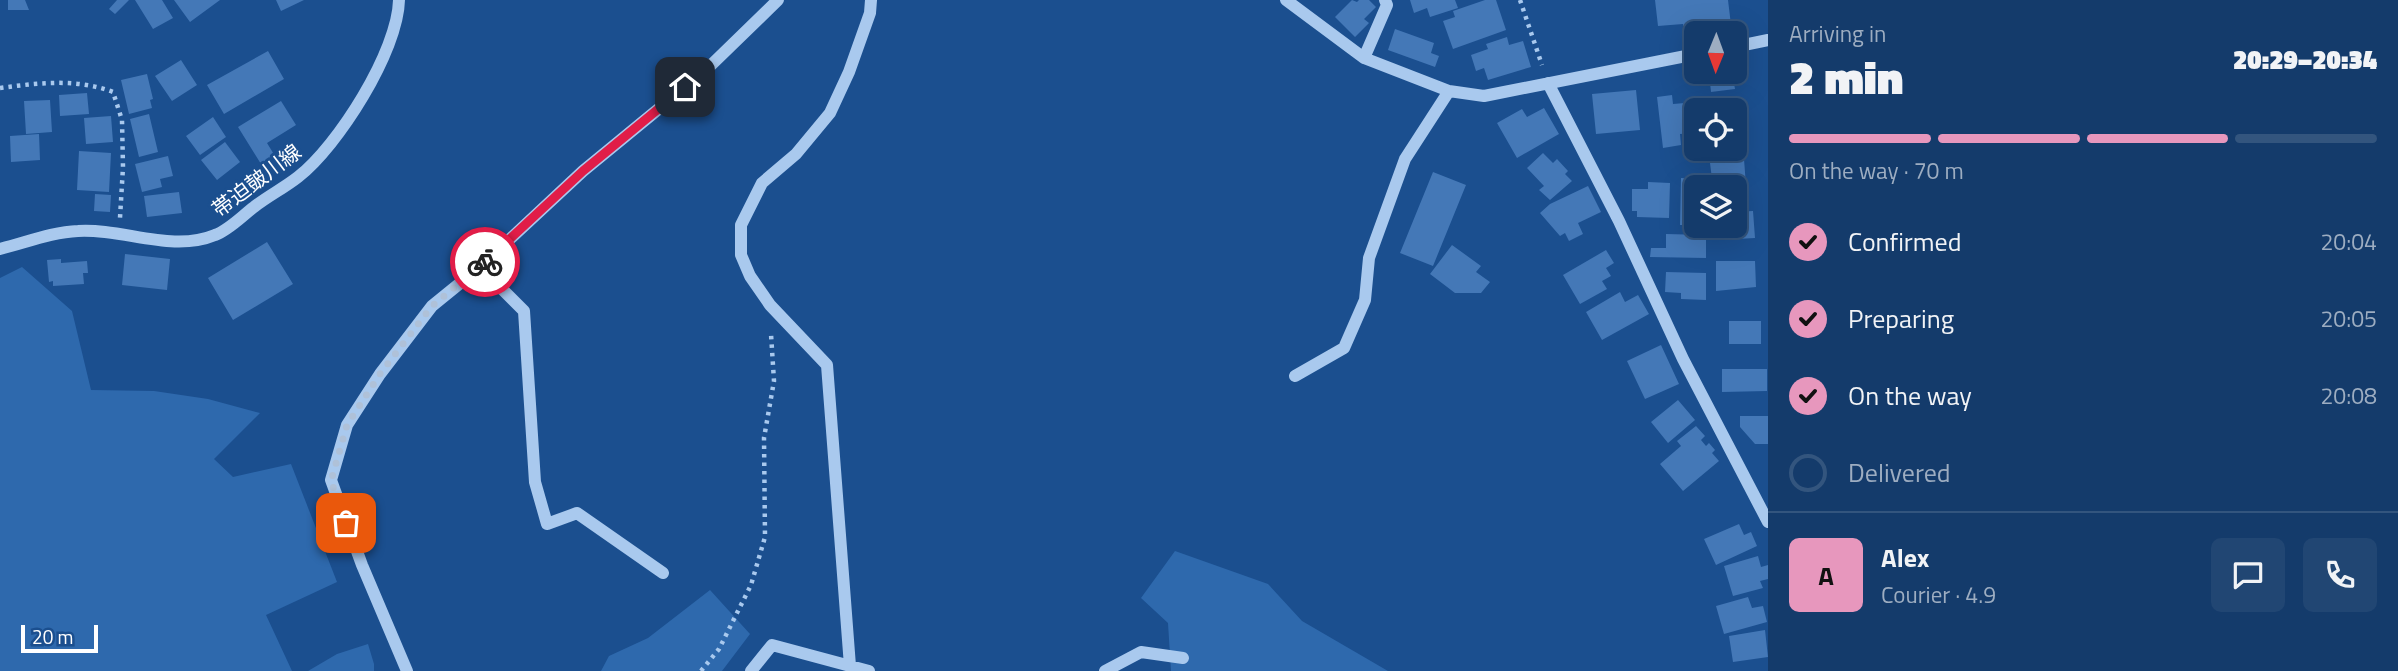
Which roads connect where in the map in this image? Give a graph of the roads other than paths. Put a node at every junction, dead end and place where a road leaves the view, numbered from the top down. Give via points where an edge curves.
1 (399, 0) edge
2 (778, 0) edge
3 (871, 0) edge
4 (1286, 0) edge
5 (1385, 0) edge
6 (1768, 40) edge
7 (1747, 44) edge
8 (1684, 56) edge
9 (1364, 58) junction
10 (1548, 83) junction
11 (1448, 91) junction
12 (0, 249) edge
13 (480, 267) junction
14 (1295, 376) dead end
15 (1768, 522) edge
16 (663, 573) dead end
17 (1183, 658) dead end
18 (850, 666) junction
19 (407, 671) edge
20 (751, 671) edge
21 (869, 671) edge
22 (1105, 671) edge

1 - 12 street, 帯迫皷川線 via 399,16 369,87 326,149 299,176 216,235 180,242 119,232 76,231
2 - 13 street via 706,70 583,171
3 - 18 street via 849,72 830,113 796,154 762,183 741,225 741,255 750,275 769,305 827,365
4 - 9 street
5 - 9 street via 1387,5
6 - 7 street
8 - 10 street
9 - 11 street
10 - 11 street via 1484,96
10 - 15 street
11 - 14 street via 1405,159 1369,258 1366,300 1345,348
13 - 16 street via 524,311 535,482 547,524 577,513
13 - 19 street via 432,306 380,374 347,425 331,481
17 - 22 street via 1141,652
18 - 20 street via 772,645
18 - 21 street

